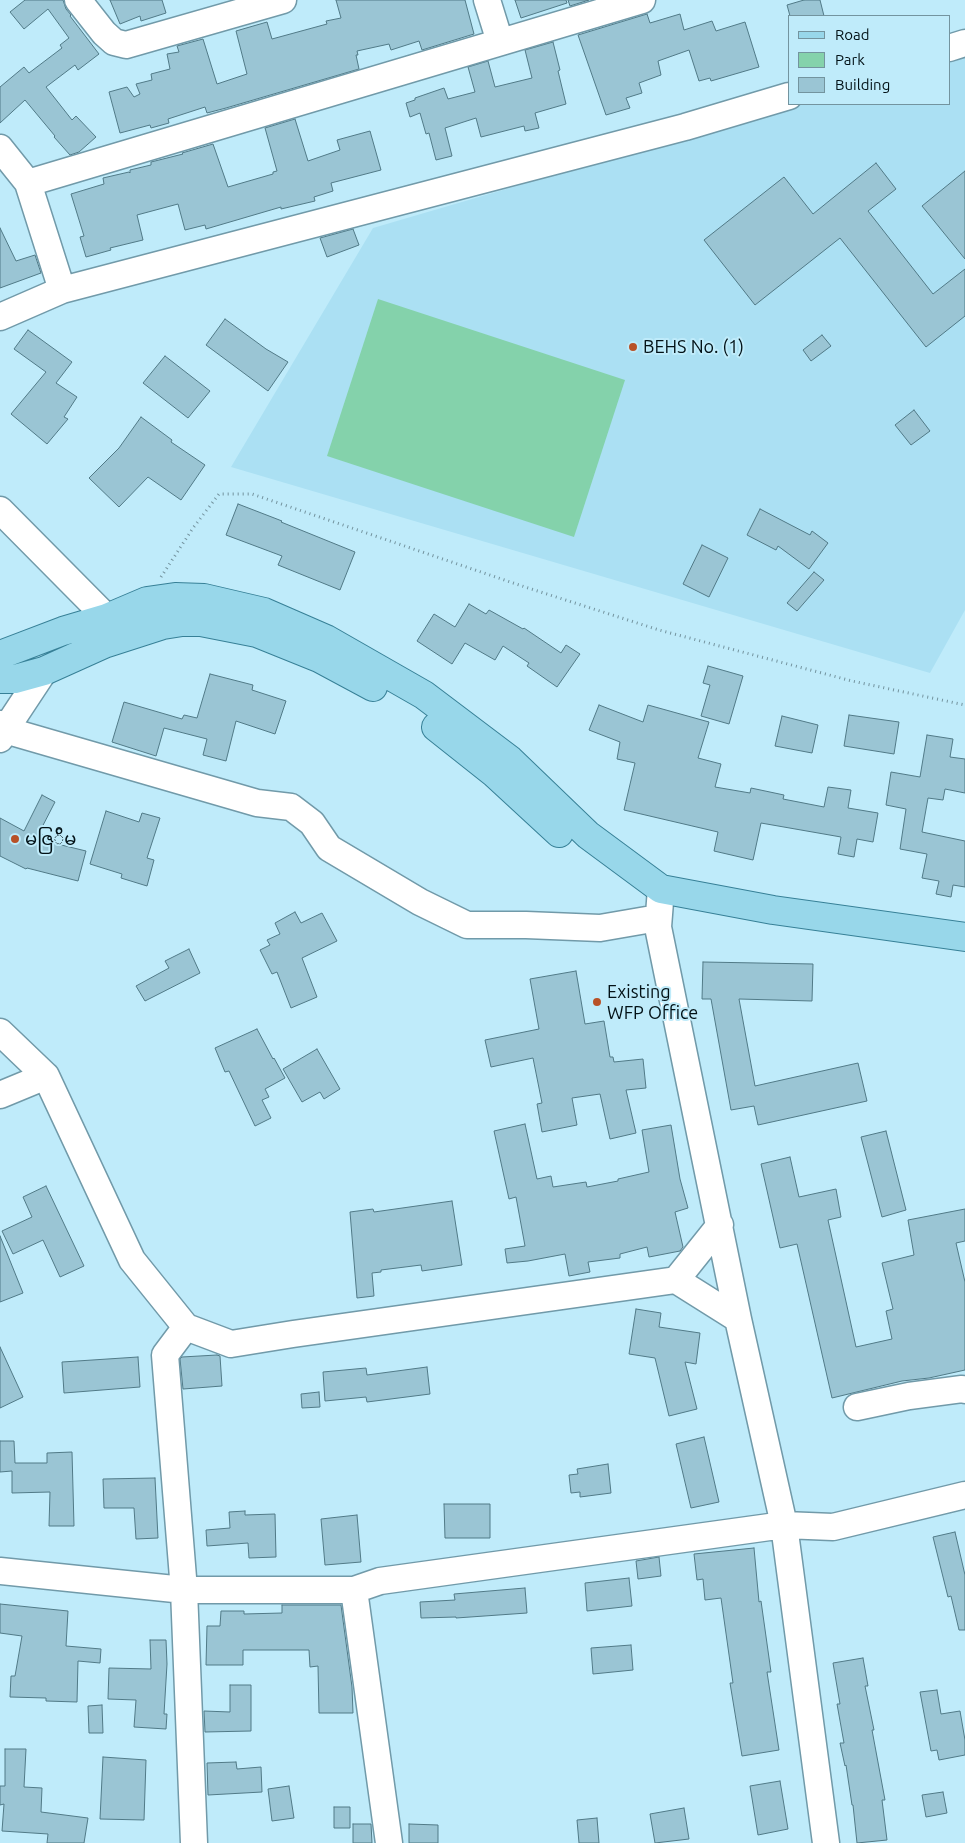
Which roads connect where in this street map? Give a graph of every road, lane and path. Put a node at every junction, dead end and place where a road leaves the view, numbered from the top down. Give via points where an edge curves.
1 (78, 0) edge
2 (283, 0) edge
3 (487, 0) edge
4 (642, 0) edge
5 (500, 42) junction
6 (965, 43) edge
7 (950, 48) edge
8 (788, 96) edge
9 (0, 148) edge
10 (28, 183) junction
11 (62, 290) junction
12 (0, 317) edge
13 (0, 510) edge
14 (146, 601) junction
15 (116, 627) junction
16 (0, 655) edge
17 (44, 671) junction
18 (0, 679) edge
19 (965, 705) edge
20 (2, 731) edge
21 (659, 904) junction
22 (965, 937) edge
23 (965, 955) edge
24 (0, 1032) edge
25 (46, 1076) junction
26 (0, 1095) edge
27 (720, 1225) junction
28 (676, 1280) junction
29 (738, 1319) junction
30 (186, 1327) junction
31 (965, 1390) edge
32 (857, 1407) dead end
33 (965, 1495) edge
34 (784, 1525) junction
35 (0, 1571) edge
36 (184, 1590) junction
37 (354, 1590) junction
38 (194, 1843) edge
39 (389, 1843) edge
40 (826, 1843) edge

1 - 2 street via 104,33 114,42 126,45
3 - 5 street
4 - 5 street
5 - 10 street
6 - 7 street
8 - 11 street via 685,127
9 - 10 street
10 - 11 street
11 - 12 street
13 - 15 street
14 - 15 main road
14 - 19 path via 219,494 252,494 660,630 852,681
14 - 21 main road via 204,598 264,612 334,644 432,701 510,760
15 - 16 main road via 63,631
15 - 17 main road
15 - 21 main road via 201,622 257,633 319,658 411,707 494,773 583,854 652,904
17 - 18 main road via 15,679
17 - 20 street
20 - 21 street via 257,803 291,806 312,823 329,848 420,902 468,925 600,928
21 - 22 main road via 773,910
21 - 23 main road via 769,927
21 - 27 street via 658,927
24 - 25 street
25 - 26 street
25 - 30 street via 132,1260
27 - 28 street
27 - 29 street
28 - 29 street
28 - 30 street via 231,1344
29 - 34 street
30 - 36 street via 165,1355
31 - 32 street via 909,1396
33 - 34 street via 833,1527
34 - 37 street via 380,1582
34 - 40 street
35 - 36 street
36 - 37 street
36 - 38 street
37 - 39 street

